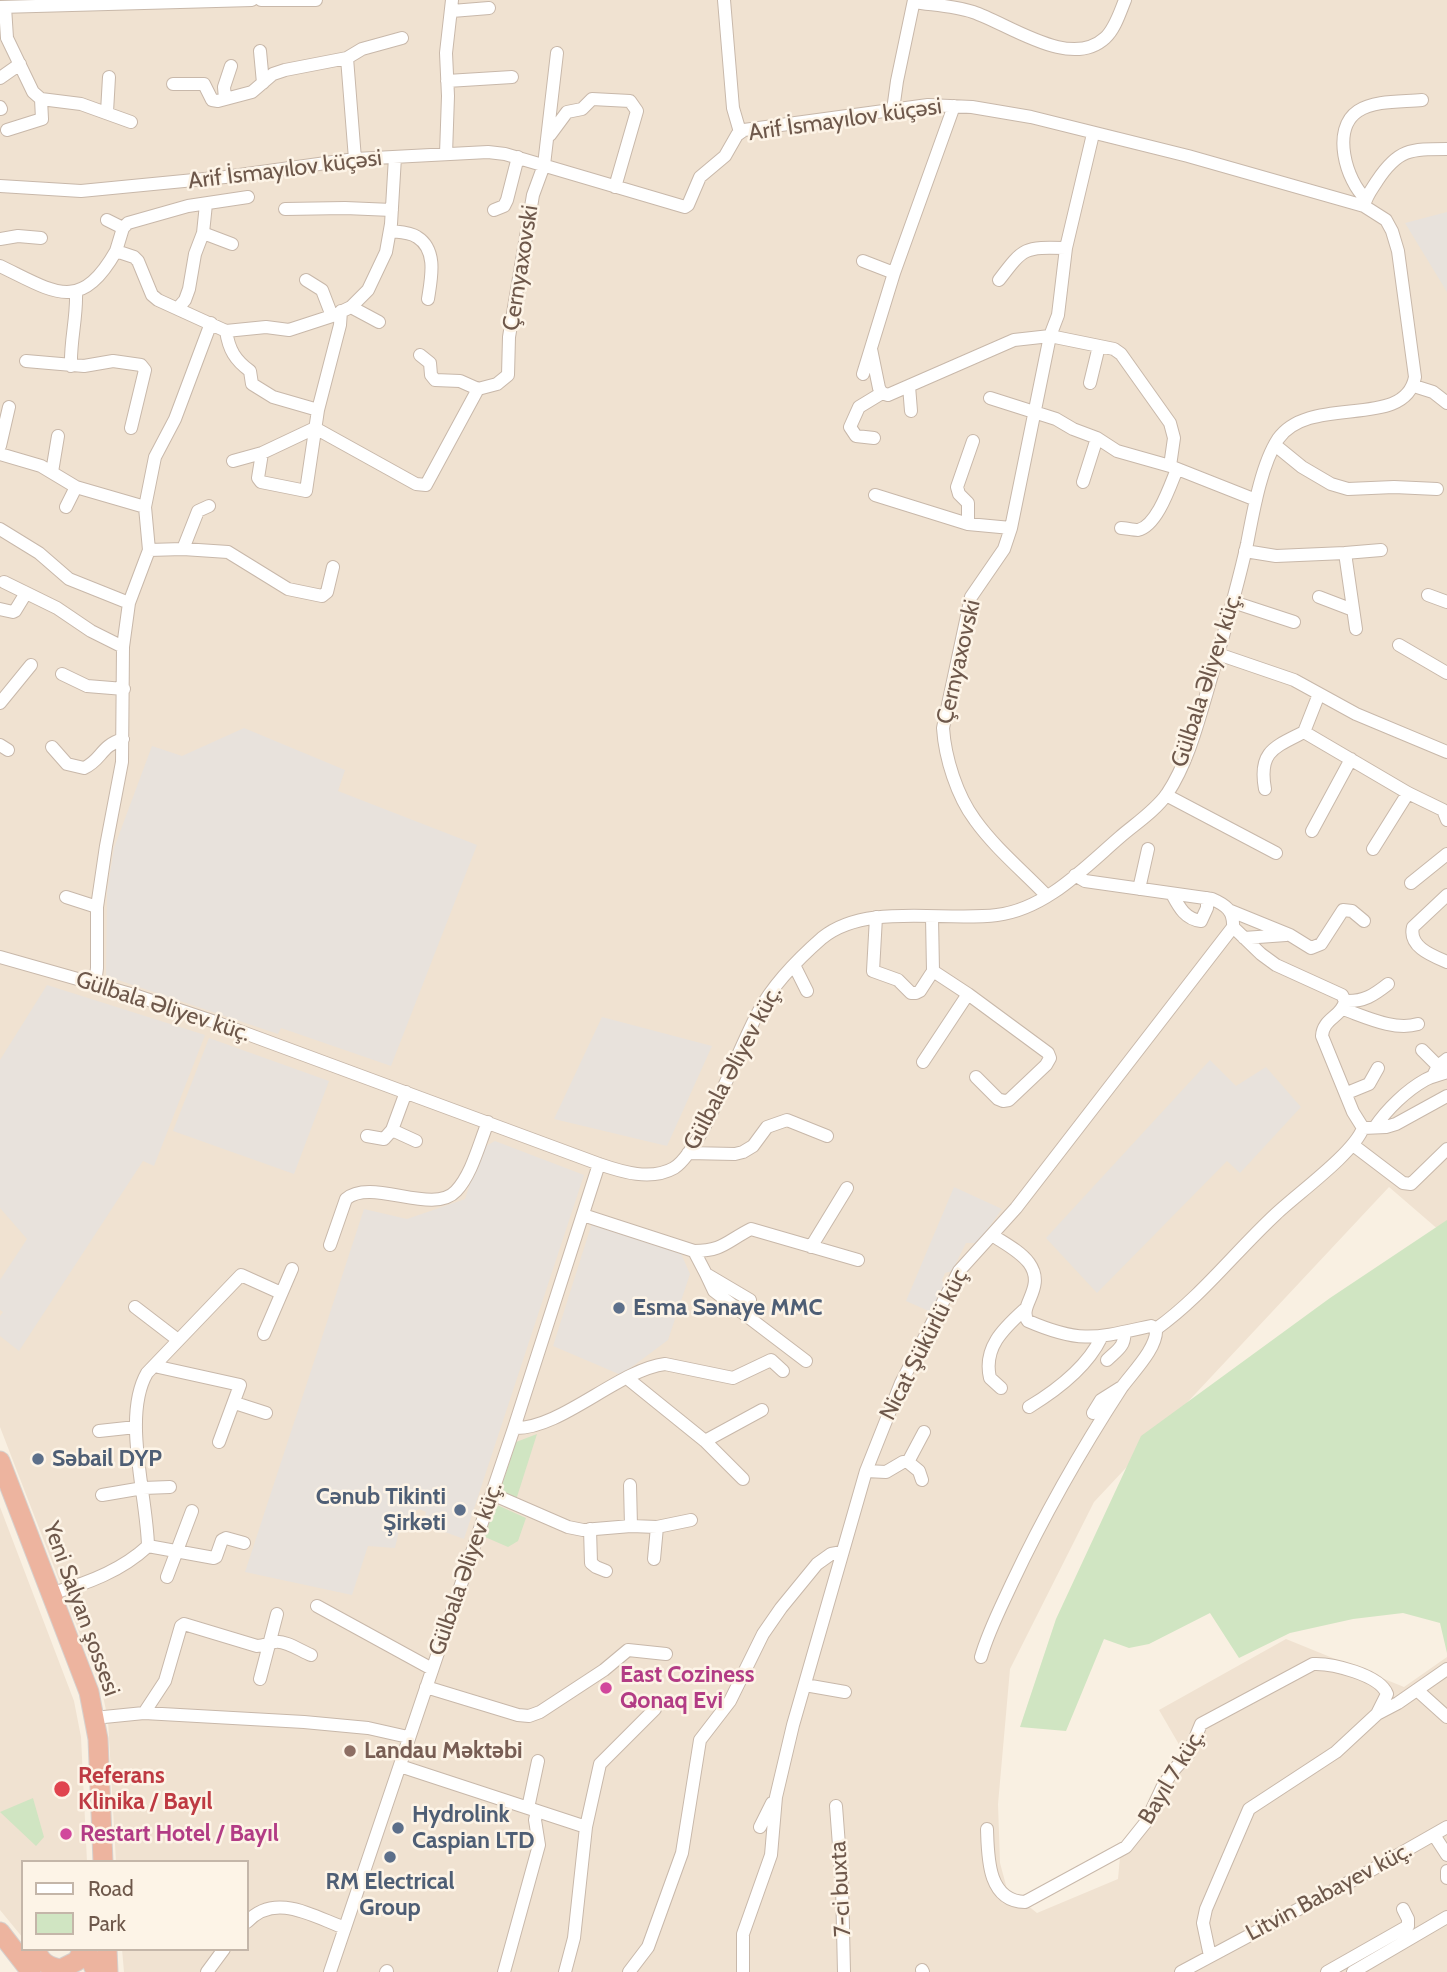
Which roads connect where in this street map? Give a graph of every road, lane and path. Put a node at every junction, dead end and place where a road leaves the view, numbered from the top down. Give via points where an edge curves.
1 (252, 0) edge
2 (261, 0) edge
3 (304, 0) edge
4 (316, 0) edge
5 (724, 0) edge
6 (1125, 0) edge
7 (914, 1) edge
8 (452, 5) edge
9 (2, 7) edge
10 (489, 8) dead end
11 (4, 38) edge
12 (402, 38) dead end
13 (260, 51) dead end
14 (557, 53) dead end
15 (347, 58) junction
16 (20, 64) junction
17 (231, 66) dead end
18 (109, 77) dead end
19 (512, 77) dead end
20 (0, 78) edge
21 (447, 81) junction
22 (263, 83) junction
23 (173, 84) dead end
24 (41, 99) junction
25 (225, 99) junction
26 (1422, 100) dead end
27 (954, 106) junction
28 (894, 110) junction
29 (107, 112) junction
30 (131, 122) dead end
31 (7, 130) dead end
32 (740, 132) junction
33 (1093, 134) junction
34 (548, 138) junction
35 (1447, 149) edge
36 (446, 153) junction
37 (395, 157) junction
38 (517, 158) junction
39 (355, 159) junction
40 (544, 165) junction
41 (0, 186) edge
42 (615, 187) junction
43 (248, 197) dead end
44 (1365, 202) junction
45 (206, 204) junction
46 (285, 209) dead end
47 (392, 210) junction
48 (494, 210) dead end
49 (107, 220) dead end
50 (123, 228) junction
51 (390, 231) junction
52 (203, 233) junction
53 (41, 238) dead end
54 (0, 239) edge
55 (232, 244) dead end
56 (1066, 248) junction
57 (116, 251) junction
58 (863, 261) dead end
59 (0, 266) edge
60 (894, 274) junction
61 (306, 280) dead end
62 (999, 280) dead end
63 (76, 293) junction
64 (428, 299) dead end
65 (178, 308) junction
66 (341, 311) junction
67 (379, 322) dead end
68 (211, 323) junction
69 (226, 331) junction
70 (1049, 336) junction
71 (1099, 346) junction
72 (871, 349) junction
73 (419, 355) dead end
74 (26, 362) dead end
75 (71, 366) junction
76 (863, 374) dead end
77 (1090, 383) dead end
78 (909, 386) junction
79 (1414, 386) junction
80 (478, 389) junction
81 (882, 393) junction
82 (989, 398) dead end
83 (1447, 403) edge
84 (9, 407) dead end
85 (318, 410) junction
86 (911, 411) dead end
87 (1035, 412) junction
88 (131, 428) dead end
89 (315, 428) junction
90 (58, 436) dead end
91 (874, 438) dead end
92 (1097, 438) junction
93 (973, 441) dead end
94 (1275, 445) junction
95 (0, 446) edge
96 (262, 453) junction
97 (0, 454) edge
98 (233, 461) dead end
99 (1173, 468) junction
100 (52, 472) junction
101 (1083, 482) dead end
102 (76, 487) junction
103 (1437, 489) dead end
104 (875, 495) dead end
105 (1256, 500) junction
106 (209, 506) dead end
107 (66, 507) dead end
108 (145, 507) junction
109 (968, 524) junction
110 (1011, 528) junction
111 (1121, 528) dead end
112 (0, 529) edge
113 (183, 549) junction
114 (149, 550) junction
115 (1381, 550) dead end
116 (1245, 551) junction
117 (1345, 553) junction
118 (333, 567) dead end
119 (4, 582) dead end
120 (26, 593) junction
121 (1428, 595) dead end
122 (1319, 597) dead end
123 (1233, 602) junction
124 (1447, 602) edge
125 (129, 603) junction
126 (0, 608) edge
127 (1353, 610) junction
128 (1294, 622) dead end
129 (1356, 629) dead end
130 (1398, 645) dead end
131 (123, 647) junction
132 (1218, 654) junction
133 (31, 665) dead end
134 (1447, 673) edge
135 (62, 674) dead end
136 (124, 689) junction
137 (1320, 694) junction
138 (0, 704) edge
139 (1304, 732) junction
140 (123, 739) junction
141 (51, 747) dead end
142 (1447, 752) edge
143 (1351, 759) junction
144 (1265, 789) dead end
145 (1408, 793) junction
146 (1166, 795) junction
147 (1447, 820) edge
148 (1312, 831) dead end
149 (1148, 849) dead end
150 (1373, 849) dead end
151 (1276, 853) dead end
152 (1447, 854) edge
153 (1075, 876) junction
154 (1411, 883) dead end
155 (1139, 889) junction
156 (1172, 894) junction
157 (1447, 895) edge
158 (1047, 896) junction
159 (66, 897) dead end
160 (1207, 898) junction
161 (97, 906) junction
162 (1231, 912) junction
163 (932, 917) junction
164 (876, 918) junction
165 (1364, 921) dead end
166 (1233, 927) junction
167 (1290, 935) junction
168 (1244, 938) junction
169 (0, 957) edge
170 (1447, 962) edge
171 (794, 965) junction
172 (933, 971) junction
173 (95, 984) junction
174 (1388, 984) dead end
175 (807, 990) dead end
176 (968, 993) junction
177 (1344, 1005) junction
178 (1418, 1024) dead end
179 (1422, 1050) dead end
180 (923, 1062) dead end
181 (1378, 1068) dead end
182 (1441, 1068) edge
183 (976, 1077) dead end
184 (407, 1092) junction
185 (1347, 1093) junction
186 (1447, 1096) edge
187 (488, 1122) junction
188 (1369, 1128) junction
189 (392, 1130) junction
190 (367, 1136) dead end
191 (827, 1136) dead end
192 (416, 1141) dead end
193 (1353, 1145) junction
194 (1447, 1149) edge
195 (688, 1153) junction
196 (599, 1164) junction
197 (847, 1188) dead end
198 (583, 1215) junction
199 (992, 1236) junction
200 (330, 1245) dead end
201 (811, 1247) junction
202 (694, 1251) junction
203 (858, 1261) dead end
204 (292, 1269) dead end
205 (706, 1274) junction
206 (281, 1293) junction
207 (750, 1300) dead end
208 (135, 1307) dead end
209 (1024, 1310) junction
210 (1156, 1329) junction
211 (1124, 1332) junction
212 (264, 1334) dead end
213 (1101, 1338) junction
214 (178, 1340) junction
215 (1107, 1360) dead end
216 (806, 1361) dead end
217 (154, 1366) junction
218 (783, 1371) dead end
219 (627, 1378) junction
220 (1124, 1386) junction
221 (1001, 1388) dead end
222 (235, 1403) junction
223 (1029, 1407) dead end
224 (762, 1410) dead end
225 (266, 1413) dead end
226 (1093, 1413) dead end
227 (136, 1427) junction
228 (514, 1428) junction
229 (99, 1431) dead end
230 (925, 1432) dead end
231 (705, 1441) junction
232 (219, 1442) dead end
233 (0, 1461) edge
234 (908, 1462) junction
235 (866, 1471) junction
236 (743, 1479) dead end
237 (922, 1480) dead end
238 (630, 1485) dead end
239 (143, 1488) junction
240 (170, 1488) dead end
241 (492, 1494) junction
242 (102, 1495) dead end
243 (192, 1511) dead end
244 (691, 1520) dead end
245 (631, 1526) junction
246 (657, 1527) junction
247 (590, 1529) junction
248 (244, 1543) dead end
249 (148, 1546) junction
250 (178, 1551) junction
251 (842, 1552) junction
252 (654, 1559) dead end
253 (606, 1571) dead end
254 (167, 1577) dead end
255 (52, 1593) junction
256 (317, 1606) dead end
257 (277, 1614) dead end
258 (267, 1646) junction
259 (666, 1654) dead end
260 (311, 1655) dead end
261 (981, 1657) dead end
262 (432, 1669) junction
263 (1447, 1669) edge
264 (260, 1679) dead end
265 (805, 1685) junction
266 (426, 1687) junction
267 (1417, 1690) junction
268 (845, 1692) dead end
269 (655, 1709) dead end
270 (144, 1713) junction
271 (1377, 1714) junction
272 (1447, 1717) edge
273 (94, 1718) junction
274 (408, 1737) junction
275 (538, 1761) dead end
276 (400, 1766) junction
277 (776, 1797) junction
278 (836, 1806) dead end
279 (532, 1809) junction
280 (586, 1827) junction
281 (760, 1827) dead end
282 (1447, 1827) edge
283 (986, 1829) dead end
284 (1434, 1835) junction
285 (1447, 1855) edge
286 (103, 1860) edge
287 (1447, 1871) edge
288 (1447, 1878) edge
289 (1403, 1909) dead end
290 (1447, 1917) edge
291 (248, 1921) edge
292 (345, 1928) junction
293 (0, 1932) edge
294 (21, 1947) edge
295 (26, 1951) edge
296 (107, 1951) edge
297 (223, 1951) edge
298 (1210, 1956) junction
299 (78, 1957) edge
300 (31, 1972) edge
301 (96, 1972) edge
302 (108, 1972) edge
303 (207, 1972) edge
304 (330, 1972) edge
305 (504, 1972) edge
306 (565, 1972) edge
307 (629, 1972) edge
308 (743, 1972) edge
309 (844, 1972) edge
310 (1181, 1972) edge
311 (1327, 1972) edge
312 (1353, 1972) edge

1 - 9 street
2 - 3 street
3 - 4 street
5 - 32 street via 733,108
6 - 7 street via 1107,37 1096,45 1078,48 1057,48 972,12
7 - 28 street
8 - 10 street
8 - 21 street
9 - 11 street
11 - 16 street
12 - 15 street
13 - 22 street
14 - 34 street, Çernyaxovski
15 - 22 street via 285,70
15 - 39 street
16 - 20 street
16 - 24 street
17 - 25 street
18 - 29 street
19 - 21 street
21 - 36 street
22 - 25 street via 252,92
23 - 25 street via 204,84 212,100
24 - 29 street
24 - 31 street via 42,119
26 - 44 street via 1371,105 1355,112 1343,140 1345,158
27 - 28 street, Arif İsmayılov küçəsi
27 - 33 street, Arif İsmayılov küçəsi via 1031,117
27 - 60 street
28 - 32 street, Arif İsmayılov küçəsi
29 - 30 street
32 - 42 street, Arif İsmayılov küçəsi via 724,156 700,177 688,205
33 - 44 street, Arif İsmayılov küçəsi
33 - 56 street, Çernyaxovski
34 - 40 street, Çernyaxovski
34 - 42 street via 567,112 582,109 592,99 630,101 637,111
35 - 44 street via 1402,153 1383,172
36 - 37 street, Arif İsmayılov küçəsi
36 - 38 street, Arif İsmayılov küçəsi via 488,152
37 - 39 street, Arif İsmayılov küçəsi
37 - 47 street
38 - 40 street, Arif İsmayılov küçəsi
38 - 48 street via 507,200
39 - 41 street, Arif İsmayılov küçəsi via 81,191
40 - 42 street, Arif İsmayılov küçəsi
40 - 80 street, Çernyaxovski via 533,195 509,337 508,375
43 - 45 street
44 - 79 street, Arif İsmayılov küçəsi via 1386,220 1398,251
45 - 50 street via 140,218
45 - 52 street
46 - 47 street
47 - 51 street
49 - 50 street
50 - 57 street
51 - 64 street via 415,235 430,256
51 - 66 street via 386,252 368,290
52 - 55 street
52 - 65 street via 189,289
53 - 54 street
56 - 62 street via 1025,250
56 - 70 street, Çernyaxovski via 1058,316
57 - 63 street via 92,285
57 - 65 street via 134,257 152,295
58 - 60 street
59 - 63 street
60 - 72 street
61 - 66 street
63 - 75 street
65 - 68 street
66 - 67 street
66 - 69 street via 289,330
66 - 85 street
68 - 69 street
68 - 108 street via 175,419 155,457
69 - 85 street via 230,350 250,371 251,384 273,397
70 - 71 street
70 - 78 street via 1014,340
70 - 87 street, Çernyaxovski
71 - 77 street
71 - 99 street via 1121,354 1170,423
72 - 76 street
72 - 81 street
73 - 80 street via 430,363 435,380 466,382
74 - 75 street
75 - 88 street via 113,361 141,365 145,370
78 - 81 street
78 - 86 street
79 - 83 street
79 - 94 street, Gülbala Əliyev küç. via 1402,400 1389,405 1307,418 1289,428
80 - 89 street via 426,485
81 - 91 street via 859,407 850,427 856,436
82 - 87 street
84 - 95 street
85 - 89 street
87 - 92 street
87 - 110 street, Çernyaxovski
89 - 96 street
89 - 96 street via 306,491 261,482
90 - 100 street
92 - 99 street via 1117,451
92 - 101 street
93 - 109 street via 957,487 968,503
94 - 103 street via 1302,467 1348,489
94 - 105 street, Gülbala Əliyev küç.
96 - 98 street
97 - 100 street
99 - 105 street
99 - 111 street via 1159,510 1149,523 1138,530
100 - 102 street
102 - 107 street
102 - 108 street
104 - 109 street
105 - 116 street, Gülbala Əliyev küç.
106 - 113 street via 198,511
108 - 114 street
109 - 110 street
110 - 158 street, Çernyaxovski via 1004,549 971,597 943,728 944,742 975,820
112 - 125 street via 39,552 62,575
113 - 114 street
113 - 118 street via 228,552 288,589 322,596
114 - 125 street
115 - 117 street
116 - 117 street via 1276,556
116 - 123 street, Gülbala Əliyev küç.
117 - 127 street
119 - 120 street
120 - 126 street via 15,611
120 - 131 street
121 - 124 street
122 - 127 street
123 - 128 street
123 - 132 street, Gülbala Əliyev küç.
125 - 131 street
127 - 129 street
130 - 134 street
131 - 136 street
132 - 137 street via 1294,680
132 - 146 street, Gülbala Əliyev küç. via 1194,736
133 - 138 street
135 - 136 street via 86,686
136 - 140 street
137 - 139 street
137 - 142 street
139 - 143 street
139 - 144 street via 1267,755 1262,772
140 - 141 street via 109,744 84,768 67,764
140 - 161 street
143 - 145 street
143 - 148 street
145 - 147 street via 1443,810
145 - 150 street
146 - 151 street
146 - 153 street, Gülbala Əliyev küç.
149 - 155 street
152 - 154 street
153 - 155 street
153 - 158 street, Gülbala Əliyev küç.
155 - 156 street
156 - 160 street
156 - 160 street via 1180,909 1196,921 1205,917
157 - 170 street via 1411,933 1421,949
158 - 163 street, Gülbala Əliyev küç. via 998,915
159 - 161 street
160 - 162 street
161 - 173 street
162 - 166 street
162 - 167 street
163 - 164 street, Gülbala Əliyev küç.
163 - 172 street
164 - 171 street, Gülbala Əliyev küç. via 838,927
164 - 172 street via 873,971 916,993
165 - 167 street via 1343,910 1321,944 1311,948
166 - 168 street
166 - 199 street, Nicat Şükürlü küç
167 - 168 street
168 - 177 street via 1276,965 1337,992
169 - 173 street, Gülbala Əliyev küç.
171 - 175 street
171 - 195 street, Gülbala Əliyev küç. via 759,1011
172 - 176 street
173 - 184 street, Gülbala Əliyev küç.
174 - 177 street via 1369,998
176 - 180 street
176 - 183 street via 1050,1058 1009,1100 998,1099
177 - 178 street via 1381,1022
177 - 185 street via 1323,1027 1322,1036
179 - 182 street
181 - 185 street via 1369,1084
182 - 188 street
184 - 187 street, Gülbala Əliyev küç.
184 - 189 street
185 - 188 street via 1353,1112
186 - 188 street via 1396,1124
187 - 196 street, Gülbala Əliyev küç.
187 - 200 street via 465,1178 450,1196 350,1195
188 - 193 street
189 - 190 street via 381,1140
189 - 192 street
191 - 195 street via 787,1120 767,1128 749,1150
193 - 194 street via 1411,1184
193 - 210 street via 1190,1303
195 - 196 street, Gülbala Əliyev küç. via 675,1167 656,1174 629,1173
196 - 198 street, Gülbala Əliyev küç.
197 - 201 street
198 - 202 street
198 - 228 street, Gülbala Əliyev küç.
199 - 209 street via 1031,1265 1035,1291
199 - 235 street, Nicat Şükürlü küç via 950,1286 901,1384
201 - 202 street via 751,1229 711,1251
201 - 203 street
202 - 205 street
204 - 206 street
205 - 207 street
205 - 216 street via 714,1291
206 - 212 street
206 - 214 street via 241,1275
208 - 214 street
209 - 213 street via 1028,1321 1055,1332
209 - 221 street via 987,1357 990,1378
210 - 211 street
210 - 220 street via 1153,1346
211 - 213 street
211 - 215 street via 1122,1346
213 - 223 street via 1089,1359
214 - 217 street
217 - 222 street via 237,1384 241,1388
217 - 227 street via 140,1386
218 - 219 street via 771,1360 733,1378 665,1364
219 - 228 street via 530,1427
219 - 231 street
220 - 226 street via 1101,1400
220 - 261 street via 1026,1554
222 - 225 street
222 - 232 street
224 - 231 street
227 - 229 street
227 - 239 street
228 - 241 street, Gülbala Əliyev küç.
230 - 234 street
231 - 236 street
233 - 255 highway, Yeni Salyan şossesi
234 - 235 street via 886,1472
234 - 237 street
235 - 251 street, Nicat Şükürlü küç
238 - 245 street
239 - 240 street
239 - 242 street
239 - 249 street
241 - 247 street via 568,1527
241 - 262 street, Gülbala Əliyev küç.
243 - 250 street
244 - 246 street
245 - 246 street
245 - 247 street
246 - 252 street
247 - 253 street via 591,1563
248 - 250 street via 222,1540 214,1558
249 - 250 street
249 - 255 street via 101,1578
250 - 254 street
251 - 265 street, Nicat Şükürlü küç
251 - 307 street via 817,1564 781,1608 730,1701 700,1740 682,1853 648,1947
255 - 273 highway, Yeni Salyan şossesi via 83,1674
256 - 262 street
257 - 258 street
258 - 260 street via 280,1642
258 - 264 street
258 - 270 street via 184,1624 165,1681
259 - 266 street via 628,1650 529,1716
262 - 266 street, Gülbala Əliyev küç.
263 - 267 street
265 - 268 street
265 - 277 street, Nicat Şükürlü küç
266 - 274 street, Gülbala Əliyev küç.
267 - 271 street
267 - 272 street
269 - 280 street via 600,1764
270 - 273 street
270 - 274 street via 345,1725
271 - 283 street, Bayıl 7 küç. via 1387,1694 1384,1686 1332,1665 1313,1664 1268,1688 1201,1724 1189,1753 1126,1847 1025,1902 1007,1896 993,1881
271 - 298 street via 1336,1752 1249,1809 1206,1909 1204,1935
273 - 286 highway, Yeni Salyan şossesi
274 - 276 street, Gülbala Əliyev küç.
275 - 279 street
276 - 279 street
276 - 292 street, Gülbala Əliyev küç.
277 - 281 street
277 - 308 street, Nicat Şükürlü küç via 771,1855 743,1934
278 - 309 street, 7-ci buxta
279 - 280 street
279 - 305 street via 539,1846
280 - 306 street via 574,1938
282 - 284 street, Litvin Babayev küç.
284 - 285 street
284 - 298 street, Litvin Babayev küç.
287 - 288 street
289 - 311 street via 1408,1926
290 - 312 street
291 - 292 street via 256,1912 276,1906
292 - 304 street, Gülbala Əliyev küç.
293 - 294 highway
295 - 299 highway via 61,1969
295 - 300 highway
296 - 302 highway
297 - 303 street
298 - 310 street, Litvin Babayev küç.
299 - 301 highway

